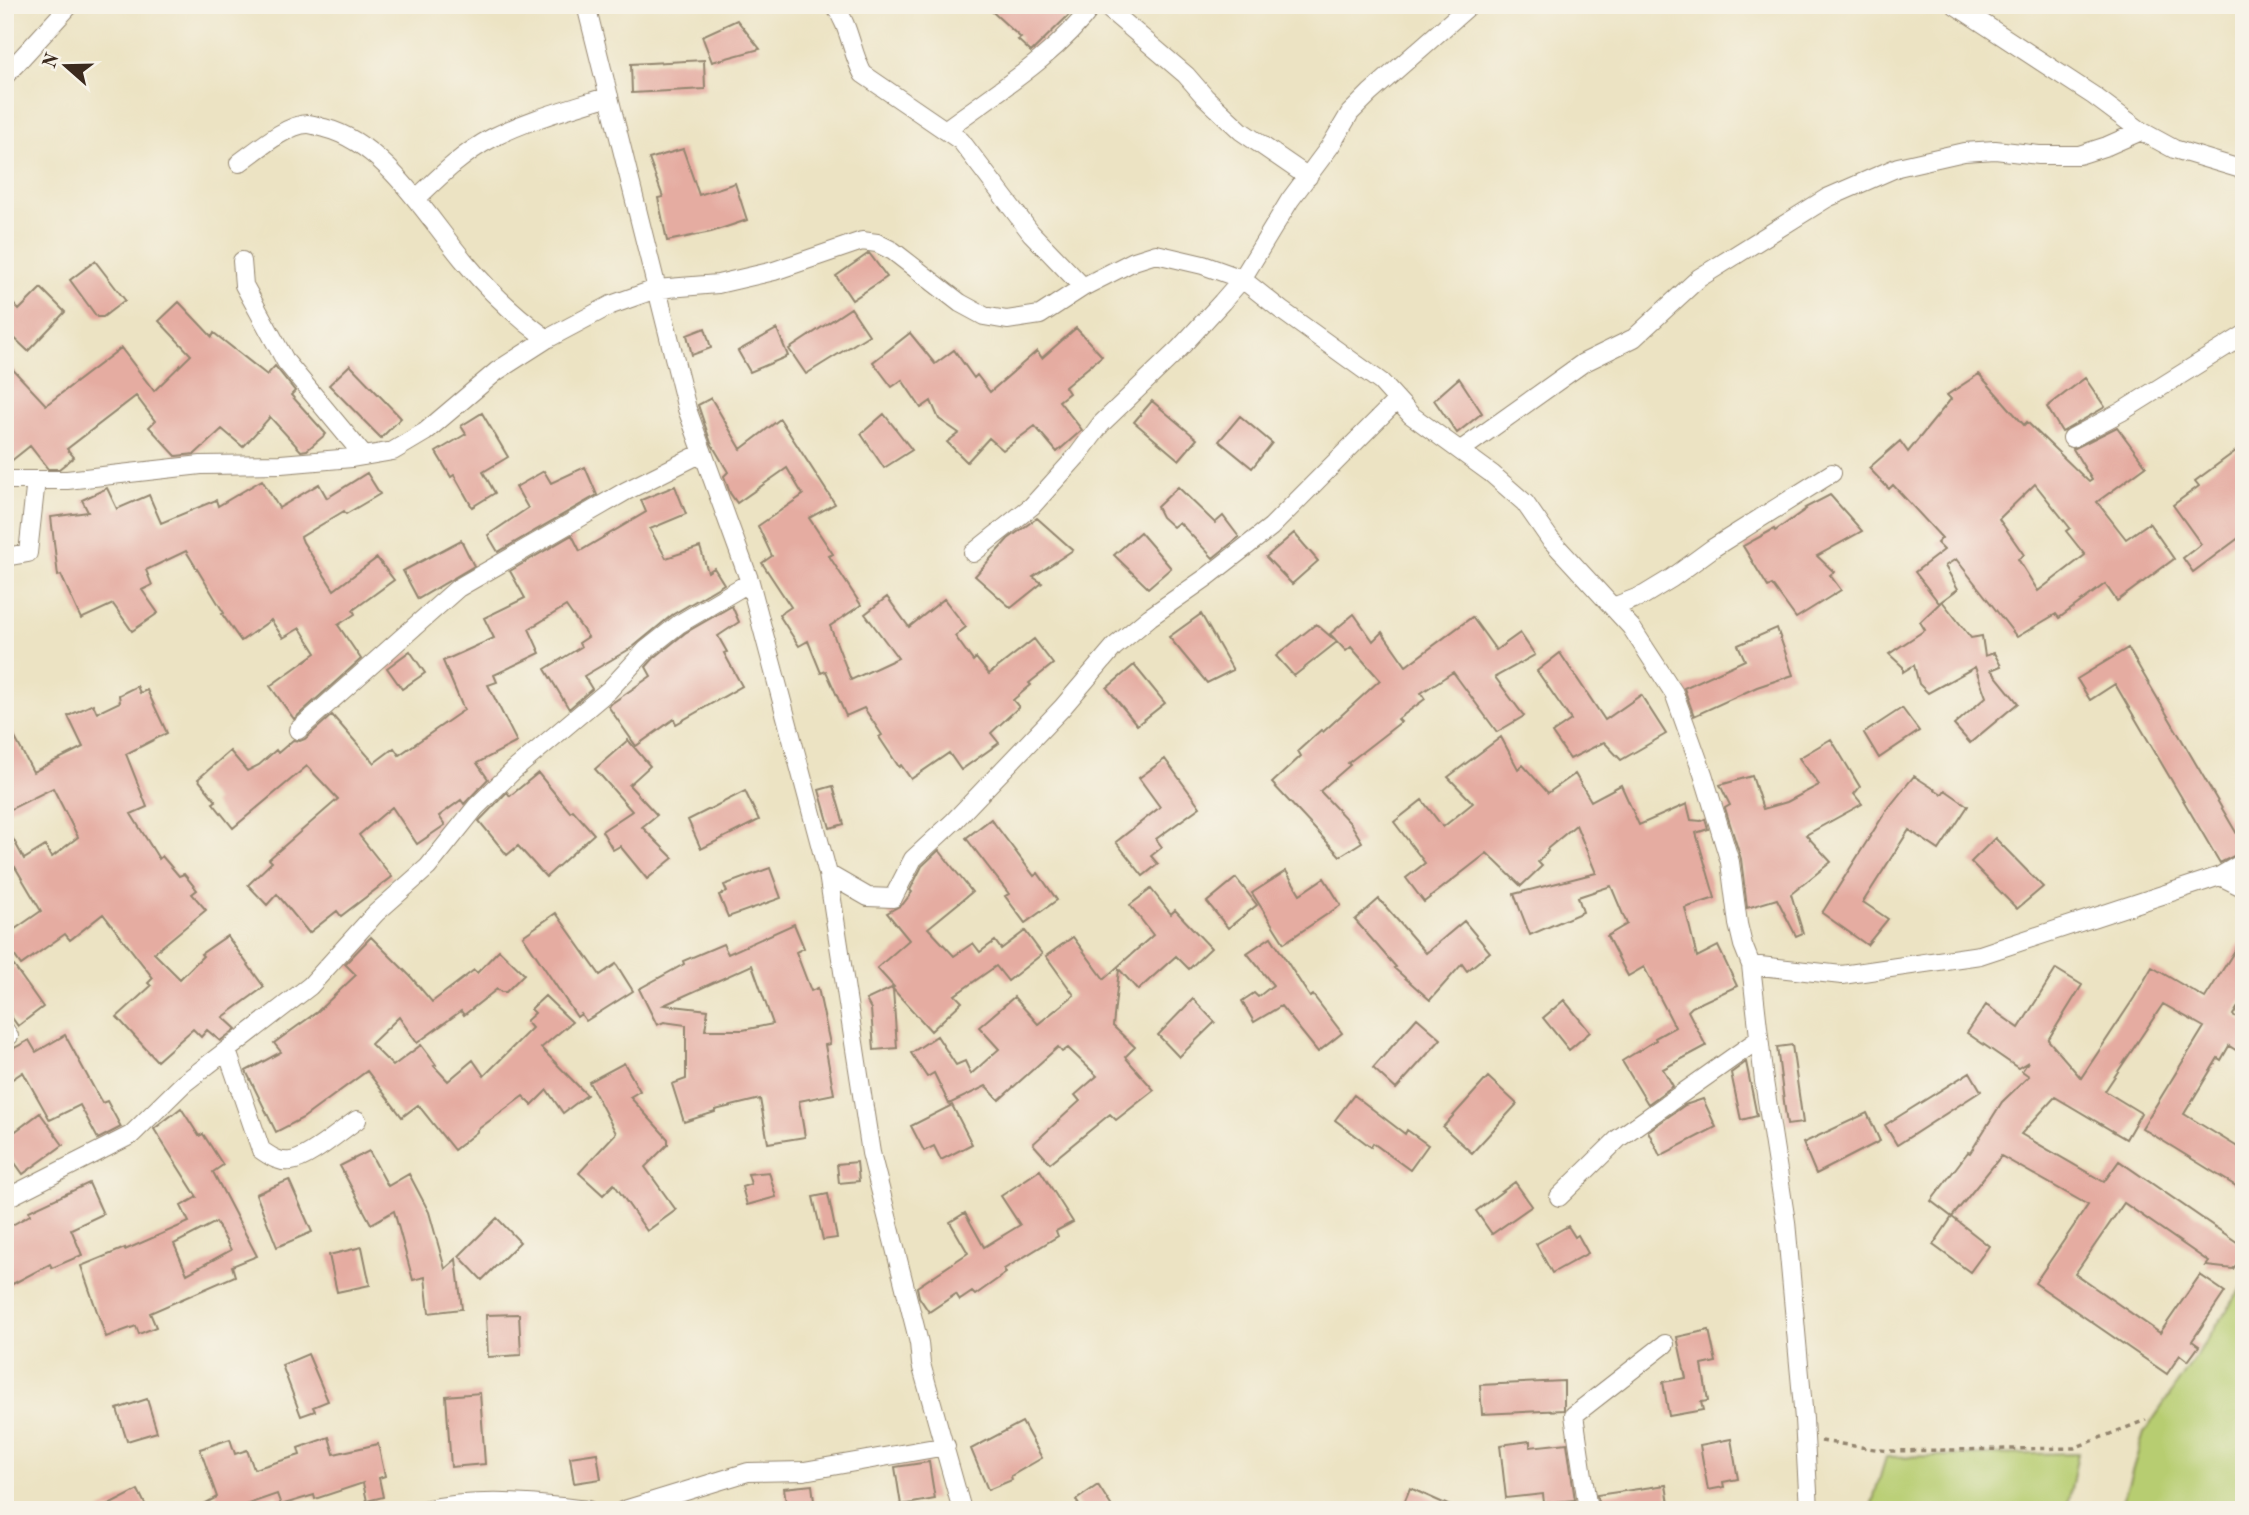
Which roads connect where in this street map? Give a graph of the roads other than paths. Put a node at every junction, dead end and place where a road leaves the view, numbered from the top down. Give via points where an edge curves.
1 (70, 5) edge
2 (586, 5) edge
3 (834, 5) edge
4 (1093, 5) edge
5 (1104, 5) edge
6 (1470, 5) edge
7 (1955, 5) edge
8 (5, 76) edge
9 (609, 96) junction
10 (945, 130) junction
11 (2141, 131) junction
12 (239, 163) dead end
13 (2243, 174) edge
14 (1308, 177) junction
15 (416, 199) junction
16 (242, 261) dead end
17 (1242, 279) junction
18 (1083, 287) junction
19 (656, 289) junction
20 (2244, 335) edge
21 (547, 339) junction
22 (1397, 400) junction
23 (2073, 438) dead end
24 (1461, 450) junction
25 (702, 453) junction
26 (364, 456) junction
27 (1832, 472) dead end
28 (5, 480) edge
29 (36, 480) junction
30 (973, 554) dead end
31 (5, 557) edge
32 (750, 582) junction
33 (1613, 607) junction
34 (298, 730) dead end
35 (2244, 862) edge
36 (828, 874) junction
37 (2220, 876) junction
38 (2244, 888) edge
39 (1751, 965) junction
40 (1759, 1039) junction
41 (228, 1051) junction
42 (357, 1119) dead end
43 (1559, 1197) dead end
44 (5, 1199) edge
45 (1665, 1344) dead end
46 (946, 1446) junction
47 (423, 1510) edge
48 (588, 1510) edge
49 (624, 1510) edge
50 (962, 1510) edge
51 (1588, 1510) edge
52 (1809, 1510) edge

1 - 8 street
2 - 9 street
3 - 10 street via 863,74
4 - 10 street via 1078,27 1031,67
5 - 14 street via 1186,75 1241,131
6 - 14 street via 1350,113
7 - 11 street
9 - 15 street via 489,140 450,166
9 - 19 street
10 - 18 street via 961,141 1031,233
11 - 13 street via 2174,149
11 - 24 street via 2079,155 1964,152 1898,167 1827,198 1699,278 1634,338 1583,363
12 - 15 street via 283,133 308,124 354,139
14 - 17 street
15 - 21 street via 466,264 517,317
16 - 26 street via 244,285 286,362
17 - 18 street via 1156,254
17 - 22 street via 1381,382
17 - 30 street via 1101,425 1032,506
18 - 19 street via 1040,315 1007,320 984,316 893,251 862,241 774,271 718,284
19 - 21 street via 611,305
19 - 25 street
20 - 23 street
21 - 26 street via 497,371 425,432 393,451
22 - 24 street
22 - 36 street via 1271,527 1114,648 1062,708 913,859 892,898 868,897
24 - 33 street via 1525,503 1550,539
25 - 32 street
25 - 34 street via 626,491 458,588
26 - 29 street
27 - 33 street via 1672,578
28 - 29 street
29 - 31 street via 29,553
32 - 36 street
32 - 41 street via 679,624 646,650 609,690 514,769 428,867 376,913 310,986
33 - 39 street via 1674,693 1730,862 1741,934
35 - 37 street
36 - 46 street via 872,1153 921,1364
37 - 38 street
37 - 39 street via 1980,954 1842,975
39 - 40 street
40 - 43 street via 1619,1138
40 - 52 street via 1786,1222
41 - 42 street via 261,1150 275,1159 292,1162
41 - 44 street via 183,1084 131,1135
45 - 51 street via 1574,1415
46 - 49 street via 804,1471 748,1472
46 - 50 street
47 - 48 street via 519,1503

